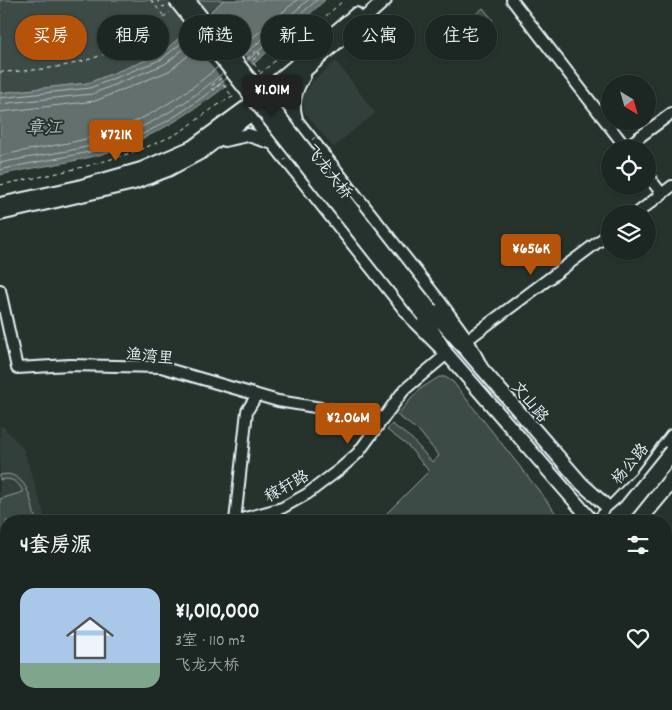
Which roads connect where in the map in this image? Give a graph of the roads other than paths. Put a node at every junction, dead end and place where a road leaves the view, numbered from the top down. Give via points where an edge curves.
1 (188, 0) edge
2 (372, 0) edge
3 (385, 0) edge
4 (512, 0) edge
5 (170, 6) edge
6 (311, 67) junction
7 (274, 91) junction
8 (248, 112) junction
9 (672, 113) edge
10 (297, 121) junction
11 (620, 140) edge
12 (637, 140) edge
13 (218, 142) junction
14 (274, 144) junction
15 (656, 186) edge
16 (672, 186) edge
17 (662, 194) junction
18 (0, 204) edge
19 (648, 205) edge
20 (0, 214) edge
21 (601, 240) edge
22 (0, 290) edge
23 (427, 313) junction
24 (467, 340) junction
25 (448, 354) junction
26 (480, 365) junction
27 (257, 395) junction
28 (383, 418) junction
29 (672, 436) edge
30 (672, 452) edge
31 (672, 471) edge
32 (672, 483) edge
33 (235, 515) edge
34 (256, 515) edge
35 (587, 515) edge
36 (610, 515) edge
37 (612, 515) edge
38 (613, 515) edge
39 (631, 515) edge
40 (645, 515) edge

1 - 23 main road, 飞龙大桥, bridge
2 - 7 main road
3 - 6 main road
4 - 11 street
5 - 23 main road, 飞龙大桥, bridge
6 - 7 main road
6 - 10 main road via 295,94
7 - 8 main road
7 - 10 main road
8 - 13 main road
8 - 14 main road
8 - 18 main road via 192,147 158,163 78,187
9 - 12 street
10 - 24 main road
13 - 14 main road via 248,135
13 - 20 main road via 186,161 134,183
14 - 25 main road via 415,322
15 - 17 street
16 - 17 street
17 - 19 street
21 - 24 street
22 - 27 street, 渔湾里 via 17,368 70,365 161,368
23 - 25 main road, 文山路
23 - 26 main road, 文山路
24 - 26 main road
25 - 28 street, 稼轩路 via 404,390
25 - 35 main road, 文山路
26 - 36 main road, 文山路
27 - 28 street, 渔湾里
27 - 33 street via 247,411
28 - 34 street, 稼轩路 via 358,453 307,494 282,508
29 - 37 main road, 杨公路
30 - 38 highway, bridge via 627,508
31 - 39 highway via 657,491
32 - 40 main road

